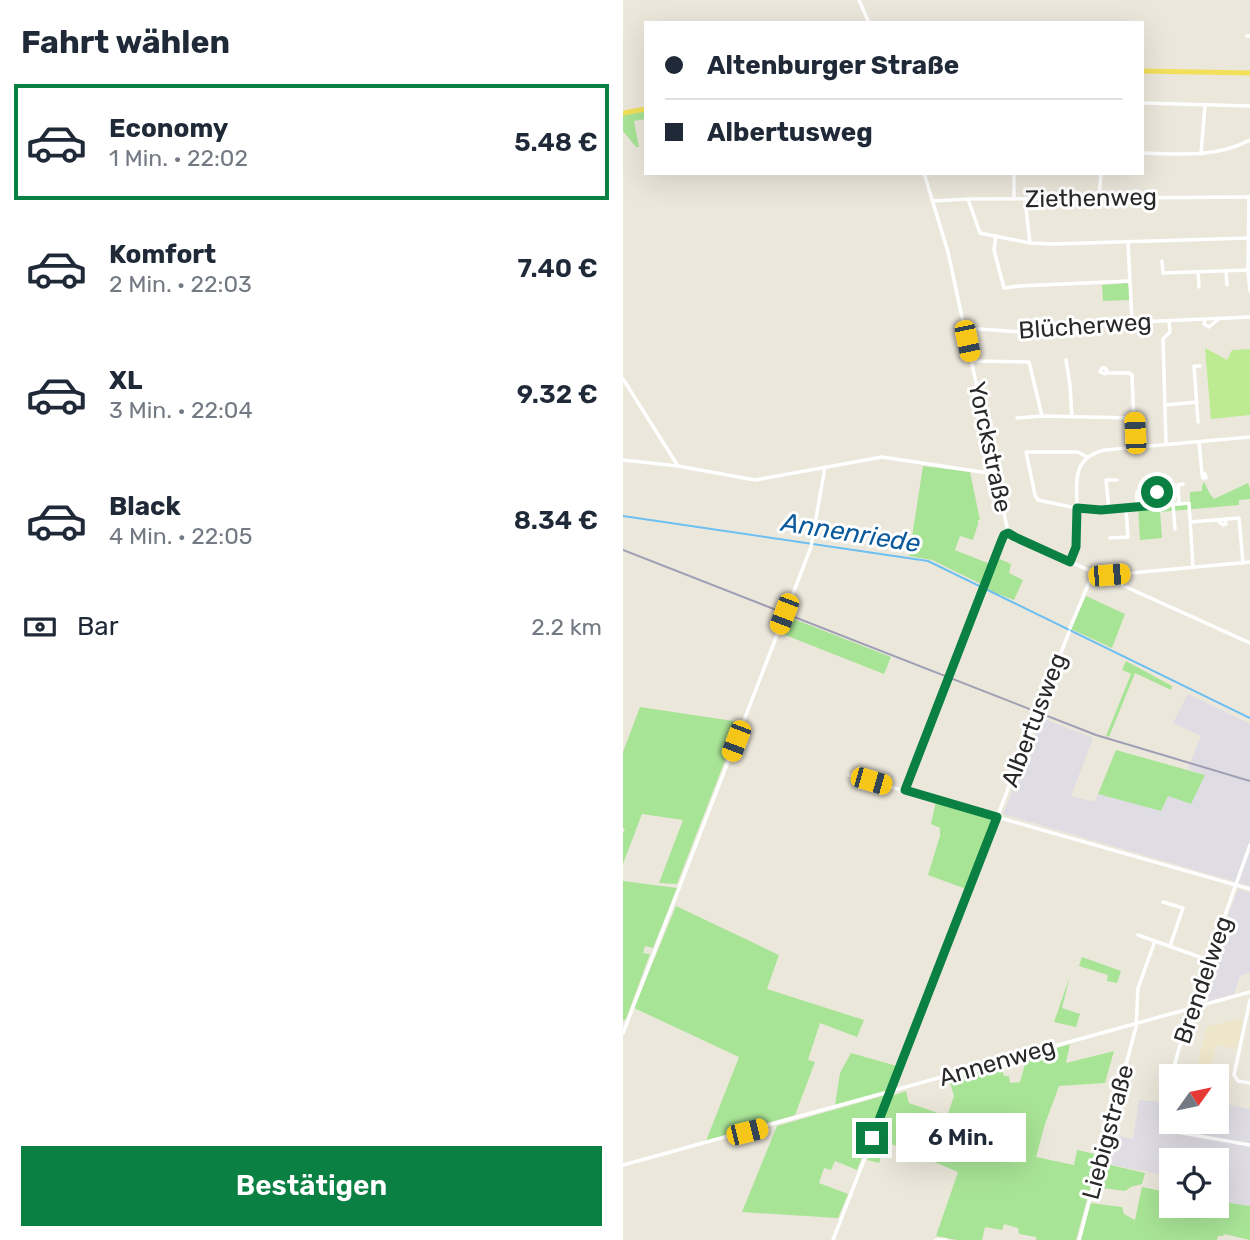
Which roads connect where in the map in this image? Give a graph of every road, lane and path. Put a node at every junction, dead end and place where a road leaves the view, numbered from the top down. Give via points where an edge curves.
1 (859, 0) edge
2 (868, 21) edge
3 (1144, 71) edge
4 (1250, 73) edge
5 (1144, 103) edge
6 (1205, 104) junction
7 (1250, 106) edge
8 (644, 109) edge
9 (623, 113) edge
10 (1250, 140) edge
11 (1144, 153) edge
12 (1201, 154) junction
13 (924, 175) edge
14 (1014, 175) edge
15 (1101, 175) edge
16 (1249, 197) edge
17 (1099, 198) junction
18 (968, 199) junction
19 (1014, 199) junction
20 (1025, 199) junction
21 (932, 201) junction
22 (996, 236) junction
23 (1248, 238) edge
24 (1128, 242) junction
25 (1030, 243) junction
26 (1162, 261) dead end
27 (1248, 270) junction
28 (1226, 271) junction
29 (1198, 272) junction
30 (1130, 281) junction
31 (1227, 285) dead end
32 (1199, 287) dead end
33 (1250, 291) edge
34 (1250, 317) edge
35 (1220, 318) junction
36 (1205, 319) junction
37 (1169, 321) junction
38 (1132, 322) junction
39 (964, 328) junction
40 (1066, 360) dead end
41 (971, 361) junction
42 (1200, 366) dead end
43 (1107, 373) dead end
44 (623, 379) edge
45 (1197, 402) junction
46 (1165, 405) junction
47 (1042, 416) junction
48 (1072, 416) junction
49 (1017, 418) dead end
50 (1134, 418) junction
51 (1198, 422) dead end
52 (1250, 437) edge
53 (1199, 442) junction
54 (1166, 444) junction
55 (1135, 447) junction
56 (1036, 452) junction
57 (1087, 457) junction
58 (623, 460) edge
59 (1028, 461) junction
60 (678, 466) junction
61 (825, 467) junction
62 (995, 474) junction
63 (1202, 474) dead end
64 (1117, 480) dead end
65 (1183, 484) dead end
66 (1173, 504) junction
67 (1179, 504) junction
68 (1158, 505) junction
69 (1137, 507) junction
70 (1077, 508) junction
71 (1126, 509) junction
72 (1108, 510) junction
73 (1191, 522) junction
74 (1175, 529) dead end
75 (1008, 533) junction
76 (1110, 538) dead end
77 (1070, 562) junction
78 (1250, 562) edge
79 (1243, 563) junction
80 (1193, 568) junction
81 (1093, 572) junction
82 (1107, 579) junction
83 (1250, 643) edge
84 (849, 775) dead end
85 (905, 790) junction
86 (997, 817) junction
87 (1250, 845) edge
88 (1235, 885) junction
89 (1250, 889) edge
90 (1163, 902) dead end
91 (1138, 935) dead end
92 (1155, 941) junction
93 (1170, 946) junction
94 (1209, 960) junction
95 (1250, 992) edge
96 (1250, 1000) edge
97 (1192, 1008) junction
98 (625, 1023) edge
99 (1137, 1023) junction
100 (623, 1034) edge
101 (1175, 1064) edge
102 (1250, 1083) edge
103 (890, 1092) junction
104 (1189, 1134) edge
105 (1250, 1144) edge
106 (623, 1165) edge
107 (833, 1240) edge
108 (936, 1240) edge
109 (946, 1240) edge
110 (1079, 1240) edge

1 - 2 street
3 - 4 main road
5 - 6 street
6 - 7 street
6 - 12 street
8 - 9 main road
10 - 12 street
11 - 12 street
13 - 21 street, Yorckstraße
14 - 19 street
15 - 17 street
16 - 17 street, Ziethenweg
16 - 23 street
17 - 20 street, Ziethenweg
18 - 19 street, Ziethenweg
18 - 21 street, Ziethenweg
18 - 22 street via 978,232
19 - 20 street, Ziethenweg
20 - 25 street
21 - 39 street, Yorckstraße
22 - 25 street
22 - 30 street via 1004,288
23 - 24 street
23 - 27 street
24 - 25 street
24 - 30 street
26 - 29 street via 1163,273
27 - 28 street
27 - 33 street
28 - 29 street
28 - 31 street
29 - 32 street
30 - 38 street
34 - 35 street, Blücherweg
35 - 36 street, Blücherweg
35 - 36 street, Blücherweg via 1209,327
36 - 37 street, Blücherweg
37 - 38 street, Blücherweg
37 - 46 street via 1170,332 1163,339
38 - 39 street, Blücherweg via 1020,332
39 - 41 street, Yorckstraße
40 - 48 street
41 - 47 street via 1029,362
41 - 62 street, Yorckstraße
42 - 45 street via 1194,366
43 - 50 street via 1132,375
44 - 60 street
45 - 46 street
45 - 51 street
46 - 54 street
47 - 48 street
47 - 49 street
48 - 50 street
50 - 55 street
52 - 53 street
53 - 54 street
53 - 63 street
54 - 55 street
55 - 57 street
56 - 57 street via 1078,452
56 - 59 street
56 - 59 street via 1026,452
57 - 70 street via 1077,472
58 - 60 street
59 - 70 street via 1038,500
60 - 61 street via 755,480
61 - 62 street via 882,457
61 - 98 street via 811,547
62 - 75 street, Yorckstraße
64 - 72 street via 1107,480
65 - 67 street via 1178,485
66 - 67 street
66 - 68 street
66 - 74 street
67 - 73 street via 1189,503
68 - 69 street
68 - 69 street via 1156,491 1140,491
69 - 71 street
70 - 72 street
70 - 77 street via 1076,547
71 - 72 street
71 - 76 street via 1128,537
73 - 79 street via 1239,518
73 - 80 street
75 - 77 street
75 - 85 street, Yorckstraße
77 - 81 street
78 - 79 street
79 - 80 street
80 - 82 street via 1109,575
81 - 82 street
81 - 86 street, Albertusweg
82 - 83 street
84 - 85 street
85 - 86 street
86 - 88 street
86 - 103 street, Albertusweg
87 - 88 street, Brendelweg
88 - 89 street
88 - 94 street, Brendelweg
90 - 93 street via 1183,908
91 - 92 street
92 - 93 street
92 - 99 street, Liebigstraße via 1138,988
93 - 94 street
94 - 97 street, Brendelweg
95 - 97 street, Annenweg
96 - 102 street via 1234,1075 1238,1081
97 - 99 street, Annenweg
97 - 101 street, Brendelweg
98 - 100 street
99 - 103 street, Annenweg
99 - 110 street, Liebigstraße
103 - 106 street, Annenweg
103 - 107 street, Albertusweg
104 - 105 street
108 - 109 street

